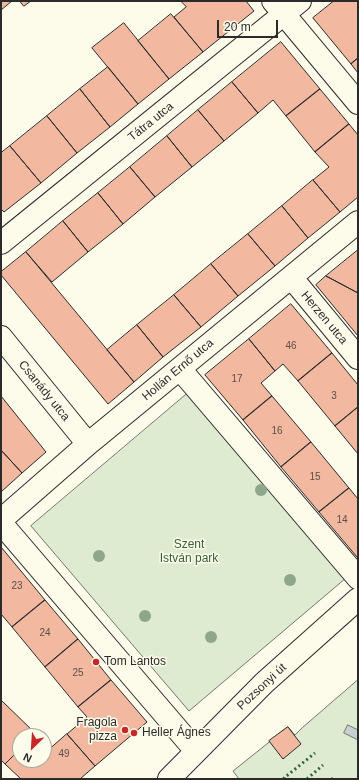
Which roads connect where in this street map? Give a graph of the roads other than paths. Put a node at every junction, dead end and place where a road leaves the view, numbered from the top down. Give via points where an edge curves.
1 (286, 5) edge
2 (358, 103) edge
3 (358, 222) edge
4 (1, 243) edge
5 (291, 277) junction
6 (1, 337) edge
7 (358, 358) edge
8 (180, 369) junction
9 (88, 444) junction
10 (1, 522) edge
11 (358, 578) edge
12 (358, 599) edge
13 (196, 751) junction
14 (169, 779) edge

1 - 2 street
1 - 4 street, Tátra utca
3 - 5 street, Hollán Ernő utca
5 - 7 street, Herzen utca
5 - 8 street, Hollán Ernő utca
6 - 9 street, Csanády utca
8 - 9 street, Hollán Ernő utca
8 - 11 street
9 - 10 street, Hollán Ernő utca
10 - 13 street
12 - 13 street, Pozsonyi út via 264,683
13 - 14 street, Pozsonyi út

